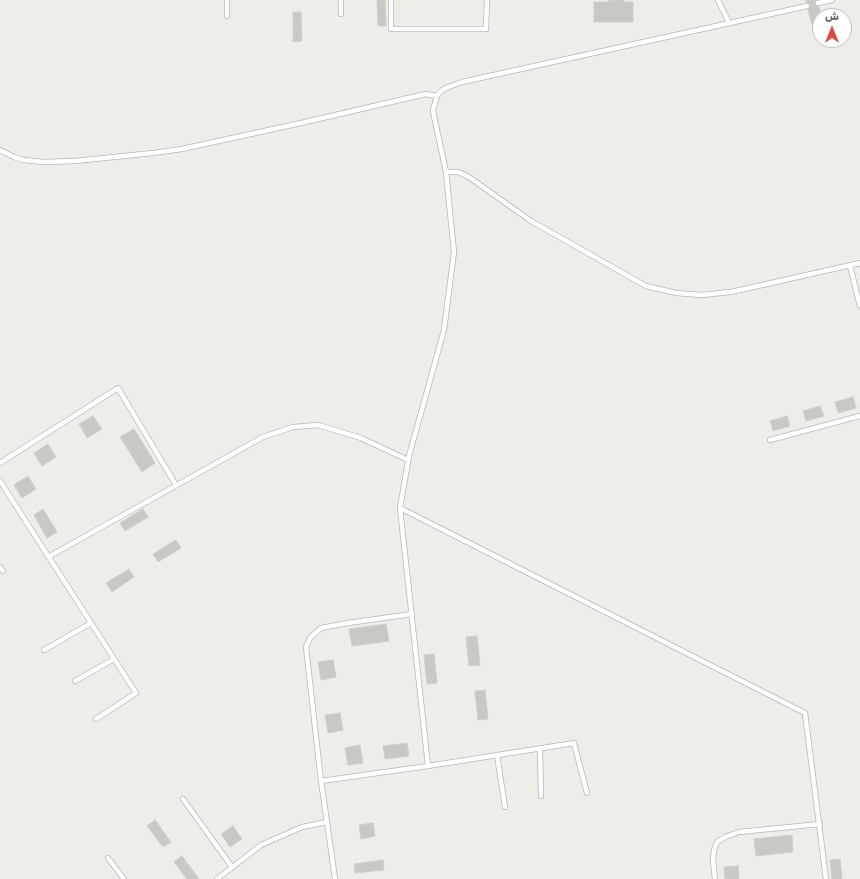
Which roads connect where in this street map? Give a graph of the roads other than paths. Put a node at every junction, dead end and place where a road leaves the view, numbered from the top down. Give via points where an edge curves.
1 (227, 0) edge
2 (341, 0) edge
3 (392, 0) edge
4 (487, 0) edge
5 (718, 0) edge
6 (832, 0) edge
7 (818, 3) dead end
8 (807, 6) dead end
9 (340, 14) dead end
10 (227, 16) dead end
11 (729, 23) junction
12 (437, 96) junction
13 (0, 150) edge
14 (446, 172) junction
15 (860, 263) edge
16 (850, 266) junction
17 (860, 306) edge
18 (860, 416) edge
19 (770, 440) dead end
20 (408, 460) junction
21 (0, 463) edge
22 (0, 481) edge
23 (176, 485) junction
24 (400, 508) junction
25 (48, 557) junction
26 (412, 614) junction
27 (91, 623) junction
28 (44, 650) dead end
29 (114, 659) junction
30 (74, 681) dead end
31 (96, 719) dead end
32 (540, 748) junction
33 (497, 755) junction
34 (428, 766) junction
35 (321, 781) junction
36 (586, 793) dead end
37 (541, 796) dead end
38 (183, 798) dead end
39 (505, 807) dead end
40 (328, 822) junction
41 (820, 824) junction
42 (108, 858) dead end
43 (232, 867) junction
44 (124, 879) edge
45 (217, 879) edge
46 (335, 879) edge
47 (715, 879) edge
48 (826, 879) edge

1 - 10 lane
2 - 9 lane
3 - 4 lane via 391,28 486,29
5 - 11 lane
6 - 7 lane
8 - 11 lane
11 - 12 lane via 454,84
12 - 13 lane via 426,94 168,151 44,162 24,160
12 - 14 lane via 433,110
14 - 16 lane via 458,172 469,177 531,221 646,286 676,293 702,295 731,292
14 - 20 lane via 454,252 444,330
15 - 16 lane
16 - 17 lane
18 - 19 lane
20 - 23 lane via 361,438 318,425 293,427 263,437
20 - 24 lane
21 - 23 lane via 118,388
22 - 25 lane
23 - 25 lane
24 - 26 lane
24 - 41 lane via 805,713
25 - 27 lane
26 - 34 lane
26 - 35 lane via 321,628 310,638 306,647
27 - 28 lane
27 - 29 lane
29 - 30 lane
29 - 31 lane via 136,693
32 - 33 lane
32 - 36 lane via 574,743
32 - 37 lane
33 - 34 lane
33 - 39 lane
34 - 35 lane
35 - 40 lane
38 - 43 lane
40 - 43 lane via 302,827 262,845
40 - 46 lane
41 - 47 lane via 739,832 726,836 717,842 714,850
41 - 48 lane
42 - 44 lane
43 - 45 lane

